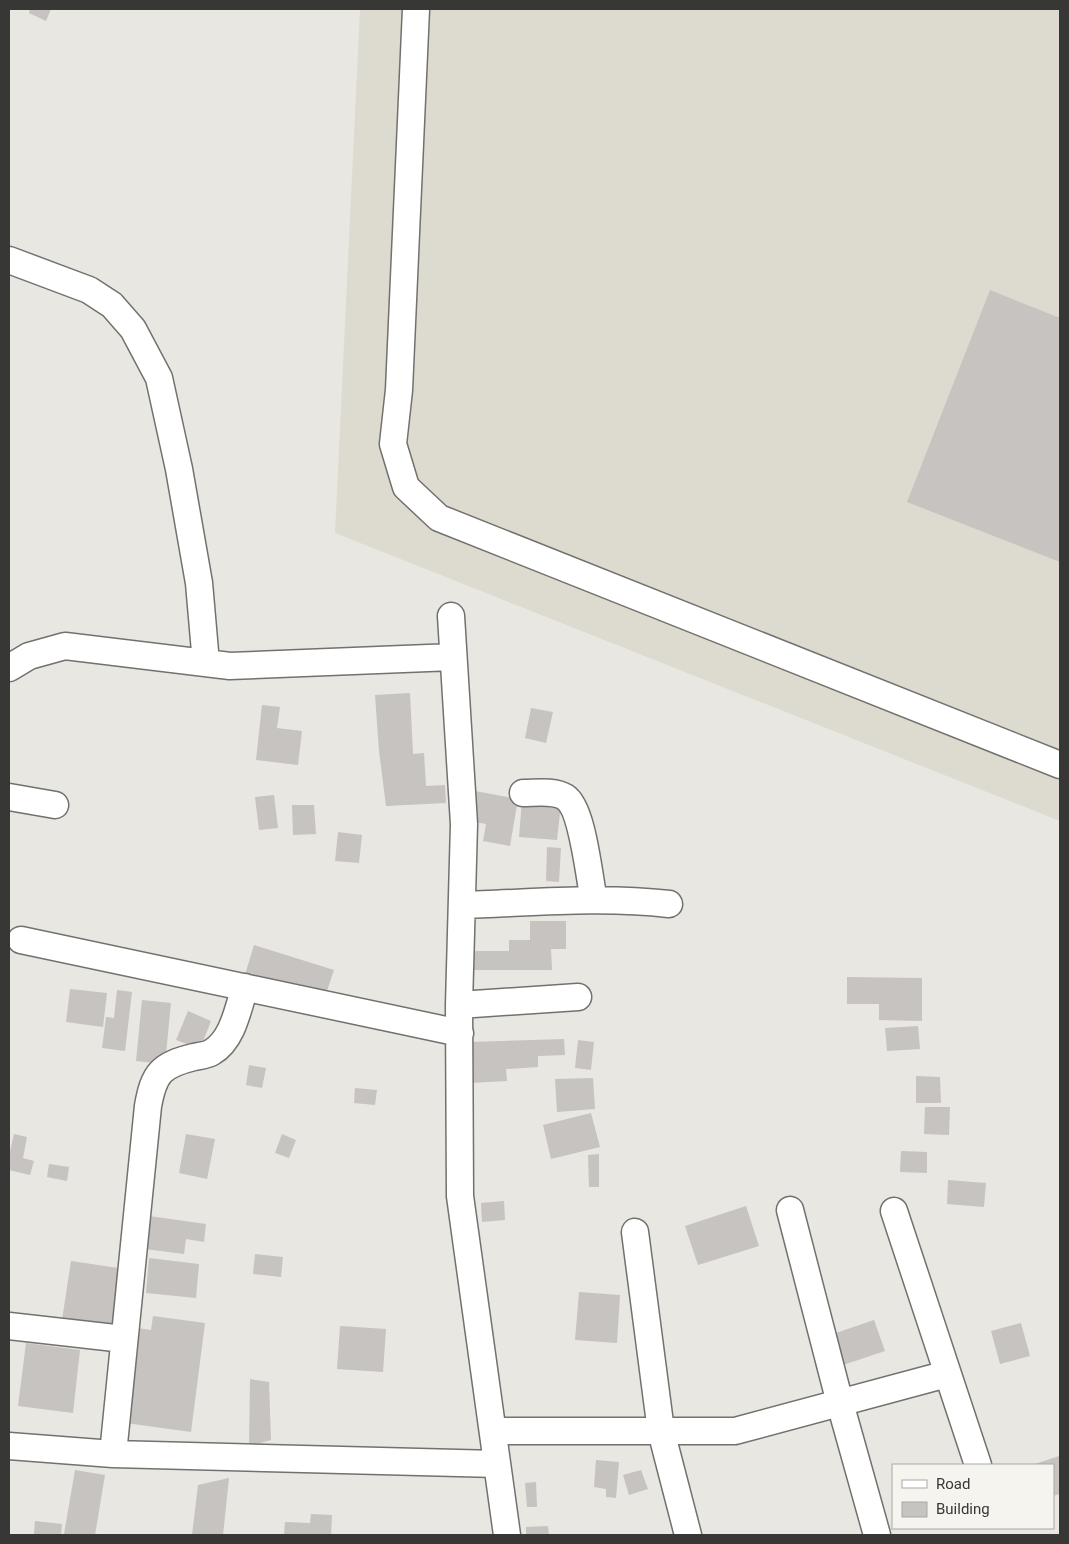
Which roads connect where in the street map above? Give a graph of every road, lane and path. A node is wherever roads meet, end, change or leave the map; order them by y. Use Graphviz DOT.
graph roads {
  1 [pos="416,9"];
  2 [pos="9,260"];
  3 [pos="451,616"];
  4 [pos="453,657"];
  5 [pos="206,663"];
  6 [pos="9,668"];
  7 [pos="1060,765"];
  8 [pos="523,793"];
  9 [pos="9,797"];
  10 [pos="55,805"];
  11 [pos="594,900"];
  12 [pos="669,904"];
  13 [pos="462,905"];
  14 [pos="21,940"];
  15 [pos="245,987"];
  16 [pos="578,997"];
  17 [pos="459,1005"];
  18 [pos="460,1033"];
  19 [pos="790,1210"];
  20 [pos="894,1211"];
  21 [pos="635,1232"];
  22 [pos="9,1326"];
  23 [pos="124,1339"];
  24 [pos="947,1374"];
  25 [pos="840,1403"];
  26 [pos="493,1431"];
  27 [pos="661,1431"];
  28 [pos="9,1446"];
  29 [pos="114,1454"];
  30 [pos="497,1464"];
  31 [pos="978,1464"];
  32 [pos="507,1535"];
  33 [pos="688,1535"];
  34 [pos="877,1535"];
  1 -- 7 [label="street"];
  2 -- 5 [label="street"];
  3 -- 4 [label="street"];
  4 -- 5 [label="street"];
  4 -- 13 [label="street"];
  5 -- 6 [label="street"];
  8 -- 11 [label="street"];
  9 -- 10 [label="street"];
  11 -- 12 [label="street"];
  11 -- 13 [label="street"];
  13 -- 17 [label="street"];
  14 -- 15 [label="street"];
  15 -- 18 [label="street"];
  15 -- 23 [label="street"];
  16 -- 17 [label="street"];
  17 -- 18 [label="street"];
  18 -- 26 [label="street"];
  19 -- 25 [label="street"];
  20 -- 24 [label="street"];
  21 -- 27 [label="street"];
  22 -- 23 [label="street"];
  23 -- 29 [label="street"];
  24 -- 25 [label="street"];
  24 -- 31 [label="street"];
  25 -- 27 [label="street"];
  25 -- 34 [label="street"];
  26 -- 27 [label="street"];
  26 -- 30 [label="street"];
  27 -- 33 [label="street"];
  28 -- 29 [label="street"];
  29 -- 30 [label="street"];
  30 -- 32 [label="street"];
}
